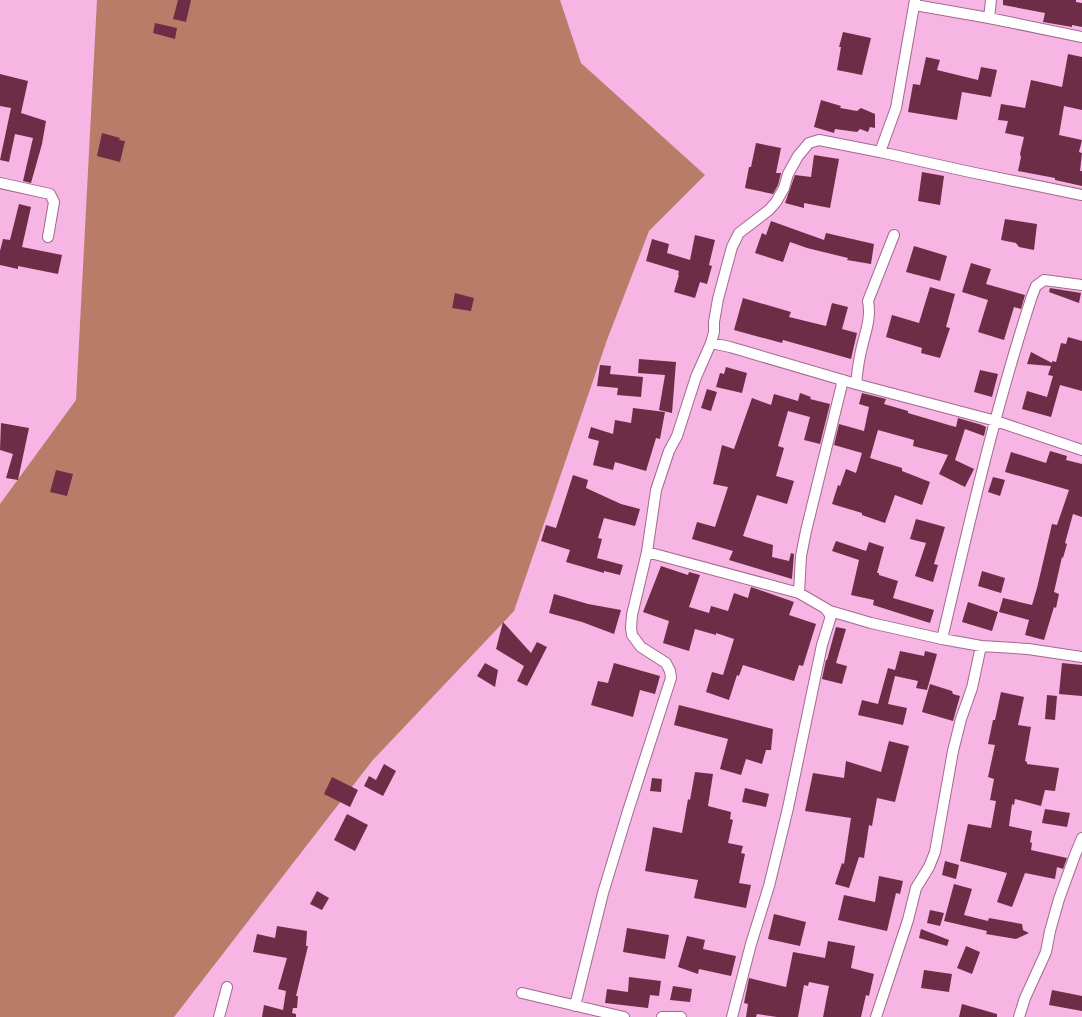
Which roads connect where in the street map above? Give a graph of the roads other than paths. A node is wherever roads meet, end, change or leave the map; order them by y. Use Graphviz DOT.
graph roads {
  1 [pos="991,0"];
  2 [pos="915,2"];
  3 [pos="989,18"];
  4 [pos="1082,37"];
  5 [pos="880,152"];
  6 [pos="0,184"];
  7 [pos="1082,195"];
  8 [pos="894,235"];
  9 [pos="48,237"];
  10 [pos="1082,285"];
  11 [pos="711,343"];
  12 [pos="843,380"];
  13 [pos="856,384"];
  14 [pos="996,421"];
  15 [pos="1082,450"];
  16 [pos="647,552"];
  17 [pos="799,593"];
  18 [pos="825,609"];
  19 [pos="942,639"];
  20 [pos="982,646"];
  21 [pos="1082,657"];
  22 [pos="1082,838"];
  23 [pos="227,987"];
  24 [pos="522,993"];
  25 [pos="575,1006"];
  26 [pos="219,1017"];
  27 [pos="624,1017"];
  28 [pos="662,1017"];
  29 [pos="681,1017"];
  30 [pos="732,1017"];
  31 [pos="876,1017"];
  32 [pos="1019,1017"];
  1 -- 3 [label="street"];
  2 -- 3 [label="street"];
  2 -- 5 [label="street"];
  3 -- 4 [label="street"];
  5 -- 7 [label="street"];
  5 -- 11 [label="street"];
  6 -- 9 [label="street"];
  8 -- 13 [label="street"];
  10 -- 14 [label="street"];
  11 -- 12 [label="street"];
  11 -- 16 [label="street"];
  12 -- 13 [label="street"];
  12 -- 17 [label="street"];
  13 -- 14 [label="street"];
  14 -- 15 [label="street"];
  14 -- 19 [label="street"];
  16 -- 17 [label="street"];
  16 -- 25 [label="street"];
  17 -- 18 [label="street"];
  18 -- 19 [label="street"];
  18 -- 30 [label="street"];
  19 -- 20 [label="street"];
  20 -- 21 [label="street"];
  20 -- 31 [label="street"];
  22 -- 32 [label="street"];
  23 -- 26 [label="street"];
  24 -- 25 [label="street"];
  25 -- 27 [label="street"];
  28 -- 29 [label="street"];
}
